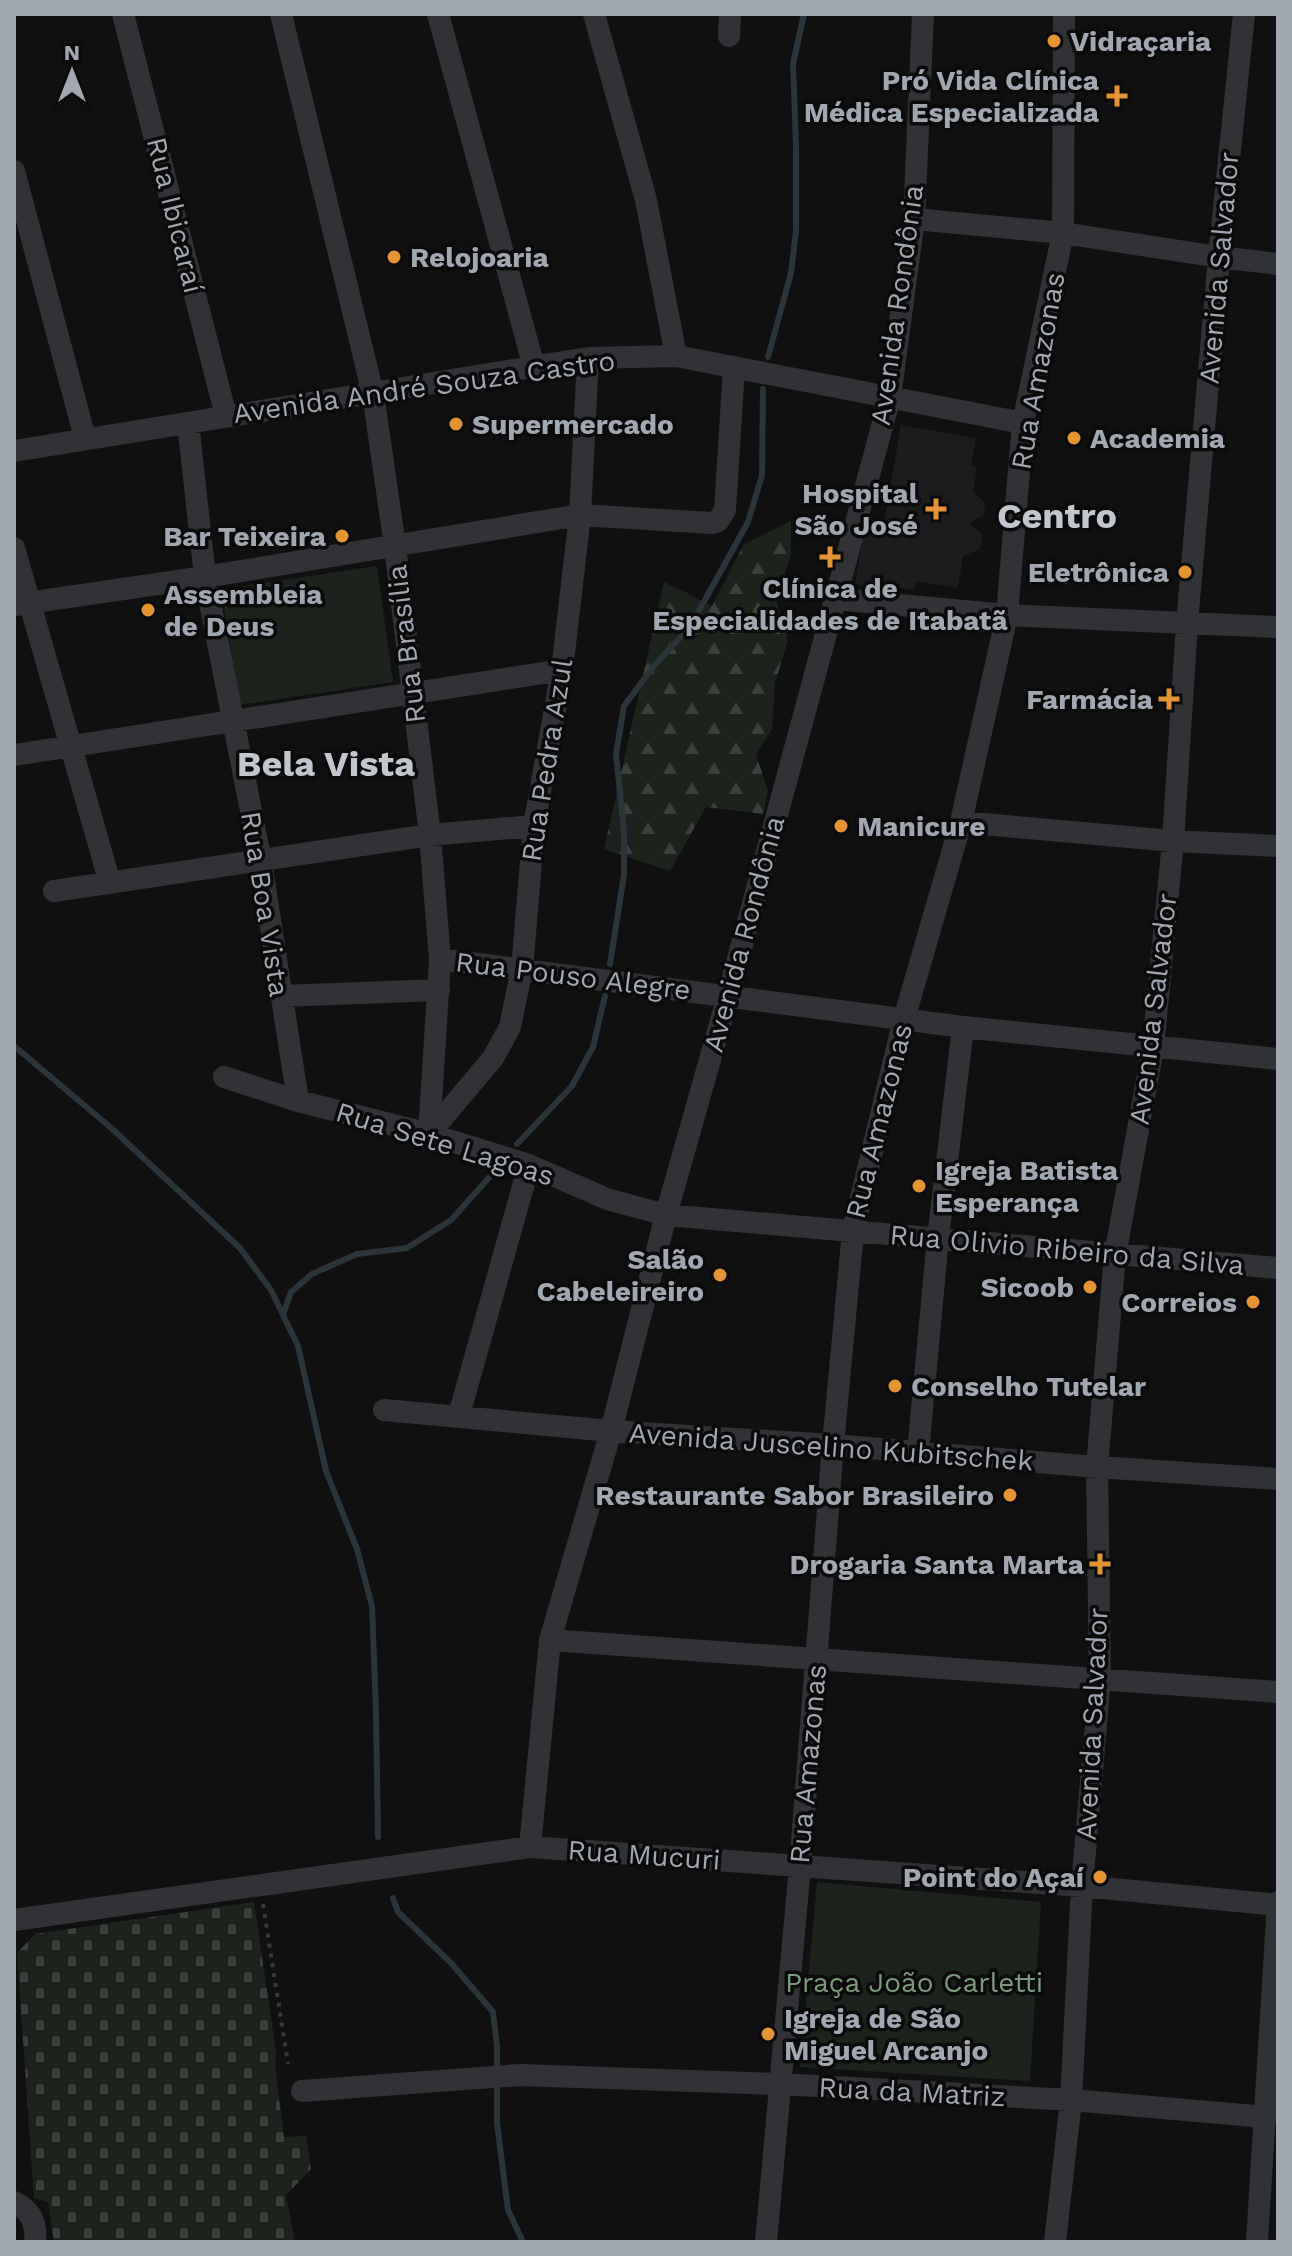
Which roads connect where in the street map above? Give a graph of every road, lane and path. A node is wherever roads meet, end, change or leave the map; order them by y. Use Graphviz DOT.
graph roads {
  1 [pos="123,14"];
  2 [pos="281,14"];
  3 [pos="438,14"];
  4 [pos="594,14"];
  5 [pos="923,14"];
  6 [pos="1064,14"];
  7 [pos="1244,14"];
  8 [pos="14,171"];
  9 [pos="914,219"];
  10 [pos="1063,233"];
  11 [pos="1219,257"];
  12 [pos="1278,264"];
  13 [pos="676,356"];
  14 [pos="588,358"];
  15 [pos="534,367"];
  16 [pos="734,367"];
  17 [pos="373,394"];
  18 [pos="890,397"];
  19 [pos="226,416"];
  20 [pos="188,423"];
  21 [pos="1023,423"];
  22 [pos="85,438"];
  23 [pos="14,451"];
  24 [pos="580,515"];
  25 [pos="395,546"];
  26 [pos="14,548"];
  27 [pos="205,577"];
  28 [pos="835,599"];
  29 [pos="21,604"];
  30 [pos="1007,615"];
  31 [pos="1187,623"];
  32 [pos="1278,627"];
  33 [pos="562,670"];
  34 [pos="412,693"];
  35 [pos="231,720"];
  36 [pos="69,745"];
  37 [pos="14,755"];
  38 [pos="961,822"];
  39 [pos="534,826"];
  40 [pos="430,835"];
  41 [pos="1173,841"];
  42 [pos="1278,846"];
  43 [pos="261,862"];
  44 [pos="110,883"];
  45 [pos="54,891"];
  46 [pos="440,959"];
  47 [pos="522,969"];
  48 [pos="439,990"];
  49 [pos="281,996"];
  50 [pos="728,996"];
  51 [pos="904,1019"];
  52 [pos="963,1027"];
  53 [pos="1153,1048"];
  54 [pos="1278,1059"];
  55 [pos="224,1077"];
  56 [pos="298,1101"];
  57 [pos="429,1134"];
  58 [pos="529,1165"];
  59 [pos="666,1215"];
  60 [pos="853,1231"];
  61 [pos="938,1238"];
  62 [pos="1115,1255"];
  63 [pos="1278,1268"];
  64 [pos="384,1410"];
  65 [pos="459,1415"];
  66 [pos="611,1431"];
  67 [pos="833,1445"];
  68 [pos="918,1452"];
  69 [pos="1097,1467"];
  70 [pos="1278,1479"];
  71 [pos="550,1640"];
  72 [pos="817,1657"];
  73 [pos="1100,1678"];
  74 [pos="1278,1692"];
  75 [pos="530,1847"];
  76 [pos="800,1866"];
  77 [pos="260,1885"];
  78 [pos="1082,1886"];
  79 [pos="1278,1904"];
  80 [pos="14,1920"];
  81 [pos="288,2064"];
  82 [pos="779,2084"];
  83 [pos="302,2091"];
  84 [pos="1071,2100"];
  85 [pos="1266,2117"];
  86 [pos="14,2202"];
  87 [pos="35,2242"];
  88 [pos="766,2242"];
  89 [pos="1055,2242"];
  90 [pos="1257,2242"];
  1 -- 19 [label="street, Rua Ibicaraí"];
  2 -- 17 [label="street, Rua Brasília"];
  3 -- 15 [label="street"];
  4 -- 13 [label="street"];
  5 -- 9 [label="street, Avenida Rondônia"];
  6 -- 10 [label="street, Rua Amazonas"];
  7 -- 11 [label="street, Avenida Salvador"];
  8 -- 22 [label="street"];
  9 -- 10 [label="street"];
  9 -- 18 [label="street, Avenida Rondônia"];
  10 -- 11 [label="street"];
  10 -- 21 [label="street, Rua Amazonas"];
  11 -- 12 [label="street"];
  11 -- 31 [label="street, Avenida Salvador"];
  13 -- 14 [label="street, Avenida André Souza Castro"];
  13 -- 16 [label="street, Avenida André Souza Castro"];
  14 -- 15 [label="street, Avenida André Souza Castro"];
  14 -- 24 [label="street, Rua Pedra Azul"];
  15 -- 17 [label="street, Avenida André Souza Castro"];
  16 -- 18 [label="street, Avenida André Souza Castro"];
  16 -- 24 [label="street"];
  17 -- 19 [label="street, Avenida André Souza Castro"];
  17 -- 25 [label="street, Rua Brasília"];
  18 -- 21 [label="street, Avenida André Souza Castro"];
  18 -- 28 [label="street, Avenida Rondônia"];
  19 -- 20 [label="street, Avenida André Souza Castro"];
  20 -- 22 [label="street, Avenida André Souza Castro"];
  20 -- 27 [label="street, Rua Boa Vista"];
  21 -- 30 [label="street, Rua Amazonas"];
  22 -- 23 [label="street, Avenida André Souza Castro"];
  24 -- 25 [label="street"];
  24 -- 33 [label="street, Rua Pedra Azul"];
  25 -- 27 [label="street"];
  25 -- 34 [label="street, Rua Brasília"];
  26 -- 29 [label="street"];
  27 -- 29 [label="street"];
  27 -- 35 [label="street, Rua Boa Vista"];
  28 -- 30 [label="street"];
  28 -- 50 [label="street, Avenida Rondônia"];
  29 -- 36 [label="street"];
  30 -- 31 [label="street"];
  30 -- 38 [label="street, Rua Amazonas"];
  31 -- 32 [label="street"];
  31 -- 41 [label="street, Avenida Salvador"];
  33 -- 34 [label="street"];
  33 -- 39 [label="street, Rua Pedra Azul"];
  34 -- 35 [label="street"];
  34 -- 40 [label="street, Rua Brasília"];
  35 -- 36 [label="street"];
  35 -- 43 [label="street, Rua Boa Vista"];
  36 -- 37 [label="street"];
  36 -- 44 [label="street"];
  38 -- 41 [label="street"];
  38 -- 51 [label="street, Rua Amazonas"];
  39 -- 40 [label="street"];
  39 -- 47 [label="street, Rua Pedra Azul"];
  40 -- 43 [label="street"];
  40 -- 46 [label="street, Rua Brasília"];
  41 -- 42 [label="street"];
  41 -- 53 [label="street, Avenida Salvador"];
  43 -- 44 [label="street"];
  43 -- 49 [label="street, Rua Boa Vista"];
  44 -- 45 [label="street"];
  46 -- 47 [label="street, Rua Pouso Alegre"];
  46 -- 48 [label="street, Rua Brasília"];
  47 -- 50 [label="street, Rua Pouso Alegre"];
  47 -- 57 [label="street, Rua Pedra Azul"];
  48 -- 49 [label="street"];
  48 -- 57 [label="street, Rua Brasília"];
  49 -- 56 [label="street, Rua Boa Vista"];
  50 -- 51 [label="street, Rua Pouso Alegre"];
  50 -- 59 [label="street, Avenida Rondônia"];
  51 -- 52 [label="street, Rua Pouso Alegre"];
  51 -- 60 [label="street, Rua Amazonas"];
  52 -- 53 [label="street, Rua Pouso Alegre"];
  52 -- 61 [label="street"];
  53 -- 54 [label="street, Rua Pouso Alegre"];
  53 -- 62 [label="street, Avenida Salvador"];
  55 -- 56 [label="street, Rua Sete Lagoas"];
  56 -- 57 [label="street, Rua Sete Lagoas"];
  57 -- 58 [label="street, Rua Sete Lagoas"];
  58 -- 59 [label="street, Rua Sete Lagoas"];
  58 -- 65 [label="street"];
  59 -- 60 [label="street, Rua Olivio Ribeiro da Silva"];
  59 -- 66 [label="street, Avenida Rondônia"];
  60 -- 61 [label="street, Rua Olivio Ribeiro da Silva"];
  60 -- 67 [label="street, Rua Amazonas"];
  61 -- 62 [label="street, Rua Olivio Ribeiro da Silva"];
  61 -- 68 [label="street"];
  62 -- 63 [label="street, Rua Olivio Ribeiro da Silva"];
  62 -- 69 [label="street, Avenida Salvador"];
  64 -- 65 [label="street, Avenida Juscelino Kubitschek"];
  65 -- 66 [label="street, Avenida Juscelino Kubitschek"];
  66 -- 67 [label="street, Avenida Juscelino Kubitschek"];
  66 -- 71 [label="street, Avenida Rondônia"];
  67 -- 68 [label="street, Avenida Juscelino Kubitschek"];
  67 -- 72 [label="street, Rua Amazonas"];
  68 -- 69 [label="street, Avenida Juscelino Kubitschek"];
  69 -- 70 [label="street, Avenida Juscelino Kubitschek"];
  69 -- 73 [label="street, Avenida Salvador"];
  71 -- 72 [label="street"];
  71 -- 75 [label="street, Avenida Rondônia"];
  72 -- 73 [label="street"];
  72 -- 76 [label="street, Rua Amazonas"];
  73 -- 74 [label="street"];
  73 -- 78 [label="street, Avenida Salvador"];
  75 -- 76 [label="street, Rua Mucuri"];
  75 -- 77 [label="street, Rua Mucuri"];
  76 -- 78 [label="street, Rua Mucuri"];
  76 -- 82 [label="street, Rua Amazonas"];
  77 -- 80 [label="street, Rua Mucuri"];
  77 -- 81 [label="path"];
  78 -- 79 [label="street, Rua Mucuri"];
  78 -- 84 [label="street, Avenida Salvador"];
  79 -- 85 [label="street"];
  82 -- 83 [label="street, Rua da Matriz"];
  82 -- 84 [label="street, Rua da Matriz"];
  82 -- 88 [label="street, Rua Amazonas"];
  84 -- 85 [label="street, Rua da Matriz"];
  84 -- 89 [label="street, Avenida Salvador"];
  85 -- 90 [label="street"];
  86 -- 87 [label="street"];
}
